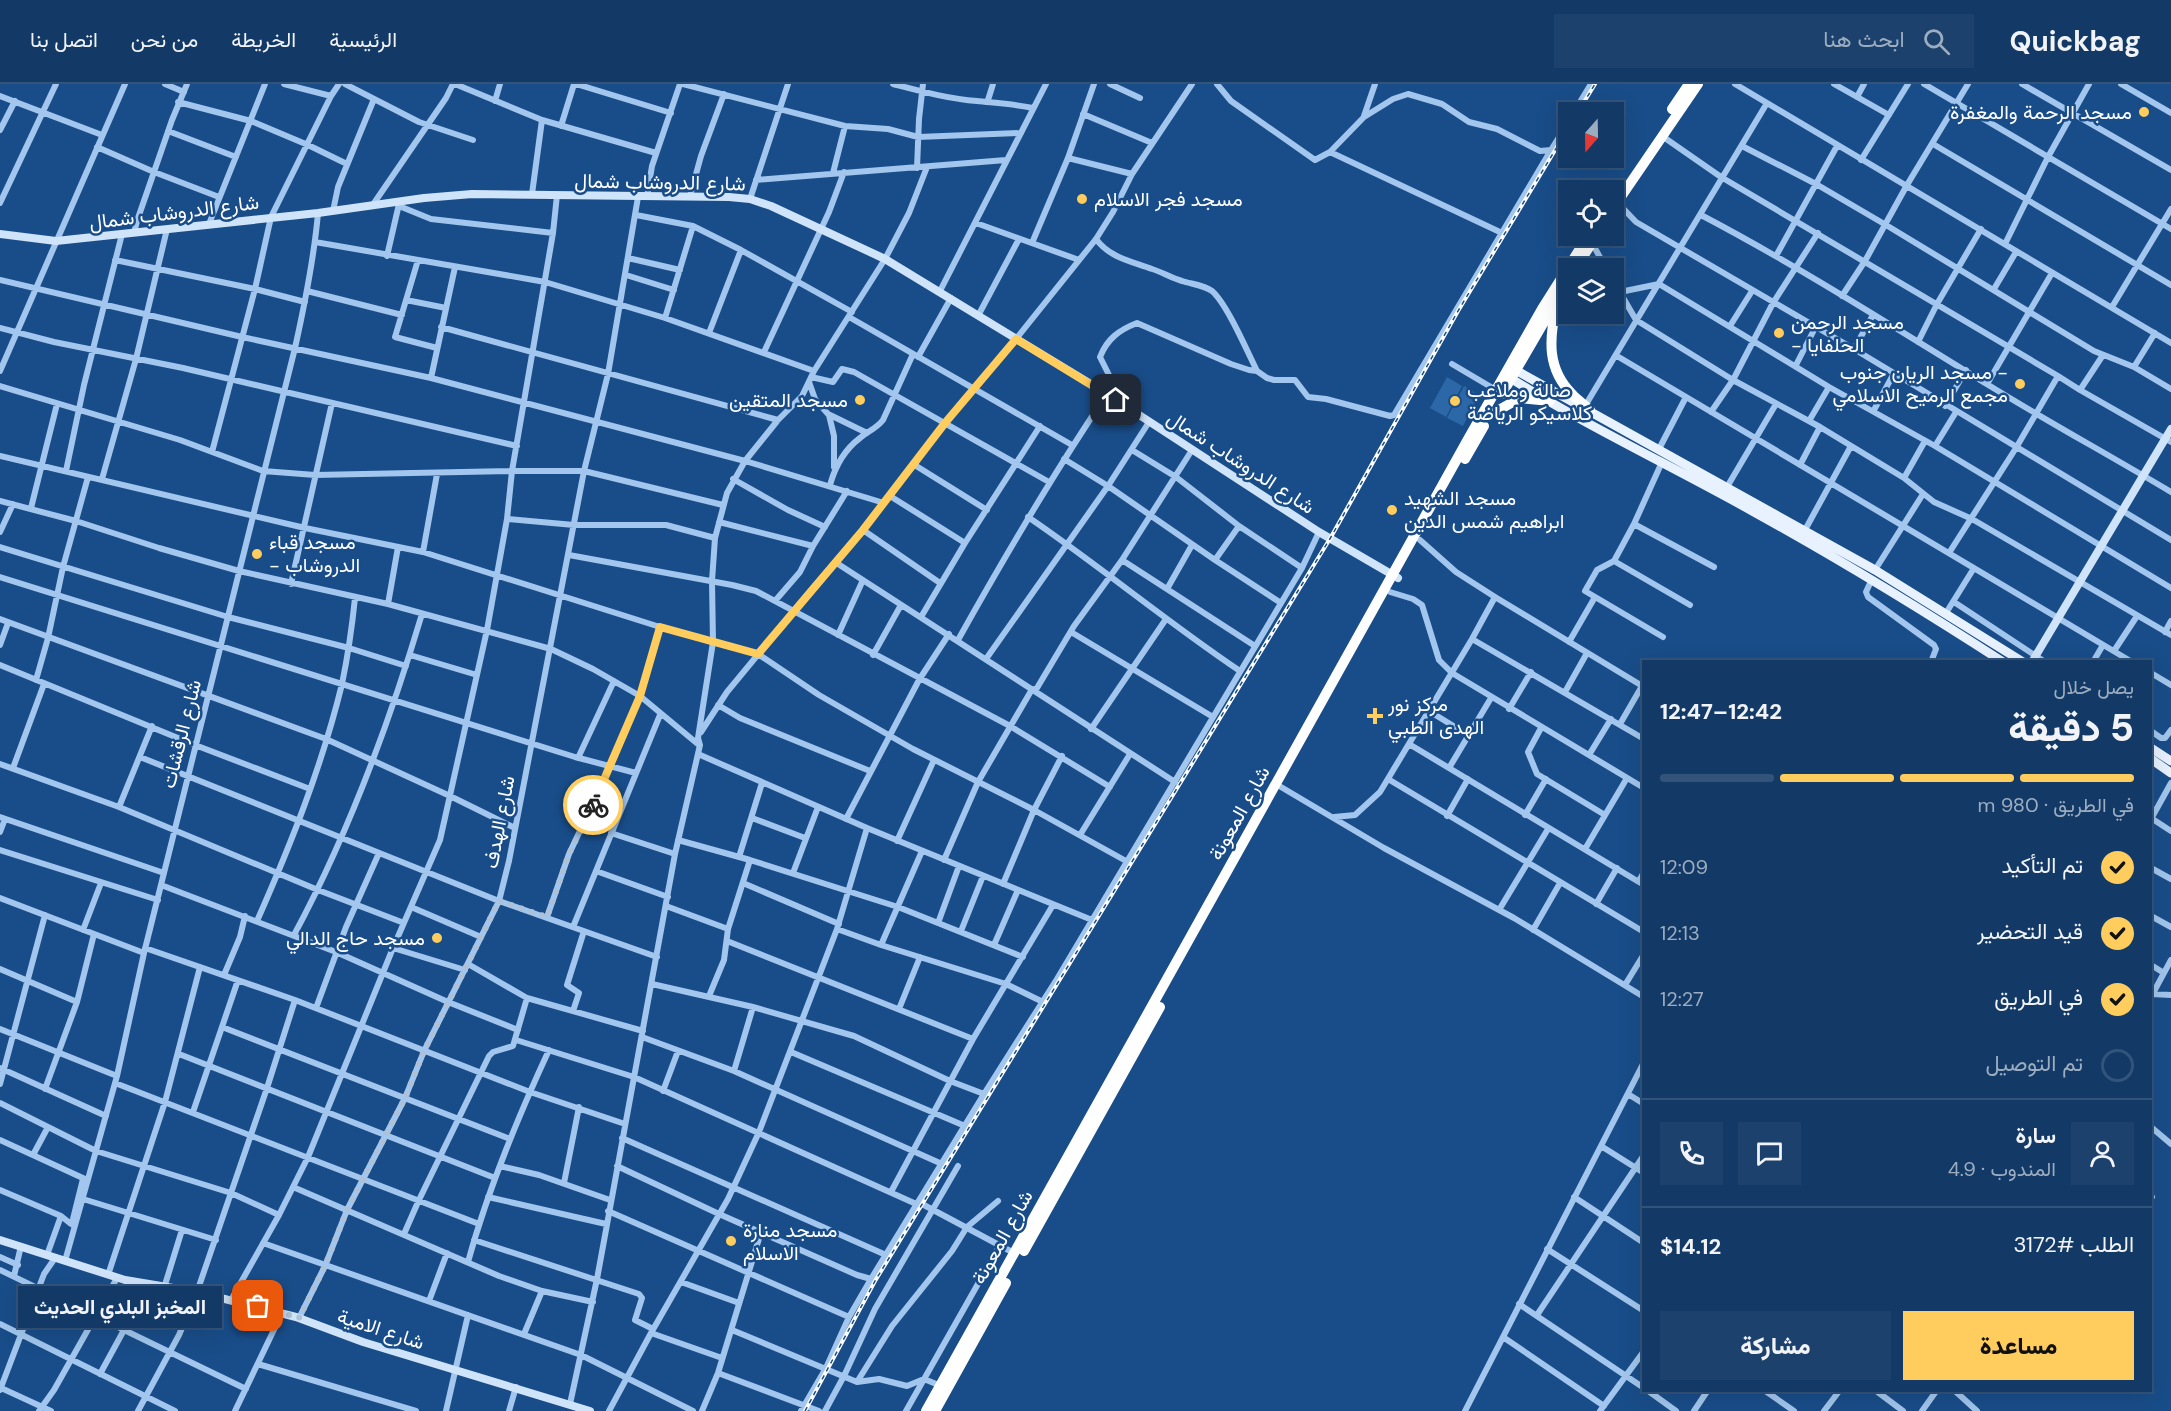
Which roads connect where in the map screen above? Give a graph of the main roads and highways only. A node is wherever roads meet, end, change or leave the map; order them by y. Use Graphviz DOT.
graph roads {
  1 [pos="1689,84"];
  2 [pos="1698,84"];
  3 [pos="1624,187"];
  4 [pos="1624,189"];
  5 [pos="1586,246"];
  6 [pos="1558,298"];
  7 [pos="1511,373"];
  8 [pos="1550,401"];
  9 [pos="1589,409"];
  10 [pos="1490,415"];
  11 [pos="1588,423"];
  12 [pos="1873,574"];
  13 [pos="1395,577"];
  14 [pos="2000,660"];
  15 [pos="2020,660"];
  16 [pos="2152,749"];
  17 [pos="2152,760"];
  18 [pos="2171,761"];
  19 [pos="2171,773"];
  20 [pos="927,1411"];
  21 [pos="935,1411"];
  1 -- 3 [label="highway"];
  2 -- 4 [label="highway"];
  5 -- 7 [label="highway, شارع المعونة"];
  6 -- 7 [label="highway, شارع المعونة"];
  6 -- 9 [label="highway"];
  7 -- 8 [label="main road"];
  7 -- 9 [label="main road"];
  7 -- 10 [label="highway, شارع المعونة"];
  7 -- 13 [label="highway, شارع المعونة"];
  8 -- 10 [label="highway"];
  8 -- 11 [label="main road"];
  9 -- 11 [label="main road"];
  9 -- 12 [label="main road"];
  10 -- 13 [label="highway, شارع المعونة"];
  11 -- 12 [label="main road"];
  12 -- 14 [label="main road"];
  12 -- 15 [label="main road"];
  13 -- 20 [label="highway, شارع المعونة"];
  13 -- 21 [label="highway, شارع المعونة"];
  16 -- 18 [label="main road"];
  17 -- 19 [label="main road"];
}
